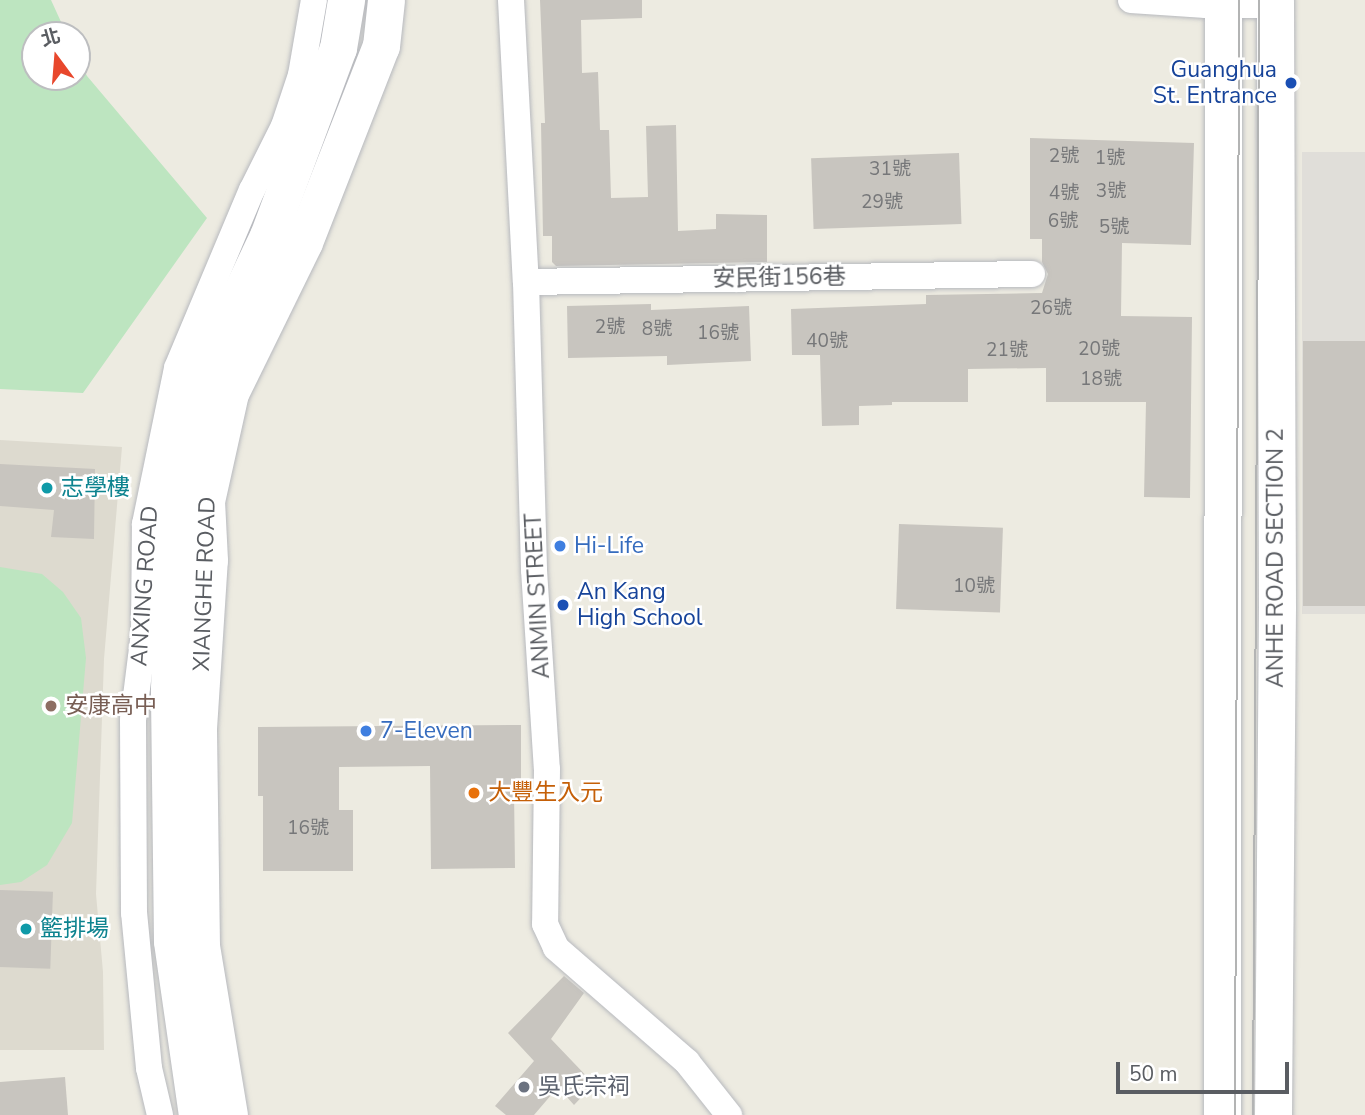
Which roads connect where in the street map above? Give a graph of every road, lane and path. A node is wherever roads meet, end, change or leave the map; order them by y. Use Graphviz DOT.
graph roads {
  1 [pos="314,0"];
  2 [pos="346,0"];
  3 [pos="386,0"];
  4 [pos="511,0"];
  5 [pos="1131,0"];
  6 [pos="1223,3"];
  7 [pos="1275,3"];
  8 [pos="1032,274"];
  9 [pos="526,282"];
  10 [pos="1221,623"];
  11 [pos="1276,624"];
  12 [pos="160,1115"];
  13 [pos="197,1115"];
  14 [pos="229,1115"];
  15 [pos="729,1115"];
  16 [pos="1222,1115"];
  17 [pos="1273,1115"];
  1 -- 12 [label="street, ANXING ROAD"];
  2 -- 13 [label="main road, XIANGHE ROAD"];
  3 -- 14 [label="main road, XIANGHE ROAD"];
  4 -- 9 [label="street, ANMIN STREET"];
  5 -- 6 [label="street"];
  6 -- 7 [label="street"];
  6 -- 10 [label="main road"];
  7 -- 11 [label="main road, ANHE ROAD SECTION 2"];
  8 -- 9 [label="street, 安民街156巷"];
  9 -- 15 [label="street, ANMIN STREET"];
  10 -- 11 [label="main road"];
  10 -- 16 [label="main road"];
  11 -- 17 [label="main road, ANHE ROAD SECTION 2"];
}
